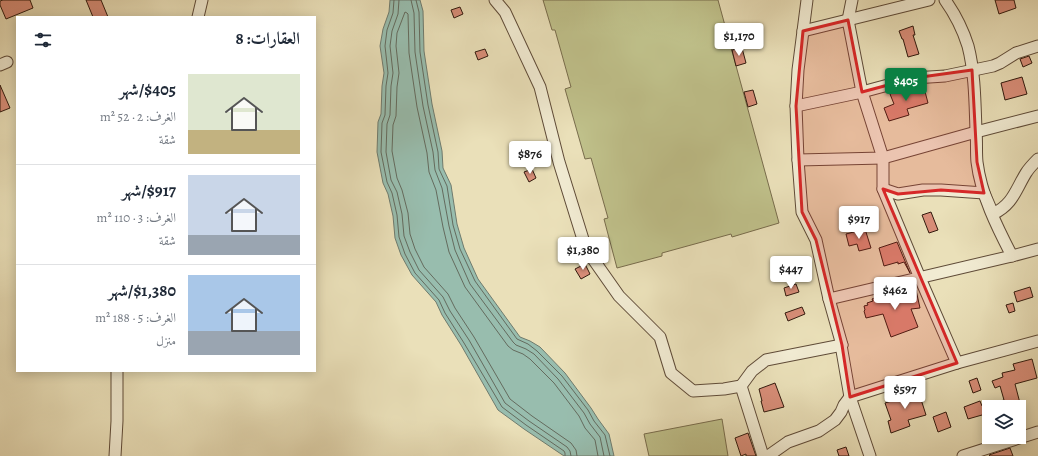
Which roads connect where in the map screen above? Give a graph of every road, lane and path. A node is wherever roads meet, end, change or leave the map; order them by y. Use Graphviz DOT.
graph roads {
  1 [pos="202,0"];
  2 [pos="495,0"];
  3 [pos="807,0"];
  4 [pos="852,0"];
  5 [pos="929,0"];
  6 [pos="945,0"];
  7 [pos="198,16"];
  8 [pos="848,20"];
  9 [pos="803,31"];
  10 [pos="1038,46"];
  11 [pos="0,62"];
  12 [pos="0,65"];
  13 [pos="972,70"];
  14 [pos="862,92"];
  15 [pos="796,106"];
  16 [pos="1038,116"];
  17 [pos="976,132"];
  18 [pos="883,158"];
  19 [pos="1038,159"];
  20 [pos="798,160"];
  21 [pos="883,188"];
  22 [pos="984,193"];
  23 [pos="1038,249"];
  24 [pos="1012,256"];
  25 [pos="920,278"];
  26 [pos="829,300"];
  27 [pos="1038,341"];
  28 [pos="842,345"];
  29 [pos="957,363"];
  30 [pos="117,372"];
  31 [pos="741,386"];
  32 [pos="850,397"];
  33 [pos="1038,432"];
  34 [pos="116,456"];
  35 [pos="763,456"];
  36 [pos="768,456"];
  37 [pos="870,456"];
  38 [pos="963,456"];
  1 -- 7 [label="street"];
  2 -- 31 [label="street"];
  3 -- 9 [label="street"];
  4 -- 8 [label="street"];
  5 -- 8 [label="street"];
  6 -- 13 [label="street"];
  8 -- 9 [label="street"];
  8 -- 14 [label="street"];
  9 -- 15 [label="street"];
  10 -- 13 [label="street"];
  11 -- 12 [label="street"];
  13 -- 14 [label="street"];
  13 -- 17 [label="street"];
  14 -- 15 [label="street"];
  14 -- 18 [label="street"];
  15 -- 20 [label="street"];
  16 -- 17 [label="street"];
  17 -- 18 [label="street"];
  17 -- 22 [label="street"];
  18 -- 20 [label="street"];
  18 -- 21 [label="street"];
  19 -- 22 [label="street"];
  20 -- 26 [label="street"];
  21 -- 22 [label="street"];
  21 -- 25 [label="street"];
  22 -- 24 [label="street"];
  23 -- 24 [label="street"];
  24 -- 25 [label="street"];
  25 -- 26 [label="street"];
  25 -- 29 [label="street"];
  26 -- 28 [label="street"];
  27 -- 29 [label="street"];
  28 -- 31 [label="street"];
  28 -- 32 [label="street"];
  29 -- 32 [label="street"];
  30 -- 34 [label="street"];
  31 -- 35 [label="street"];
  32 -- 36 [label="street"];
  32 -- 37 [label="street"];
  33 -- 38 [label="street"];
}
